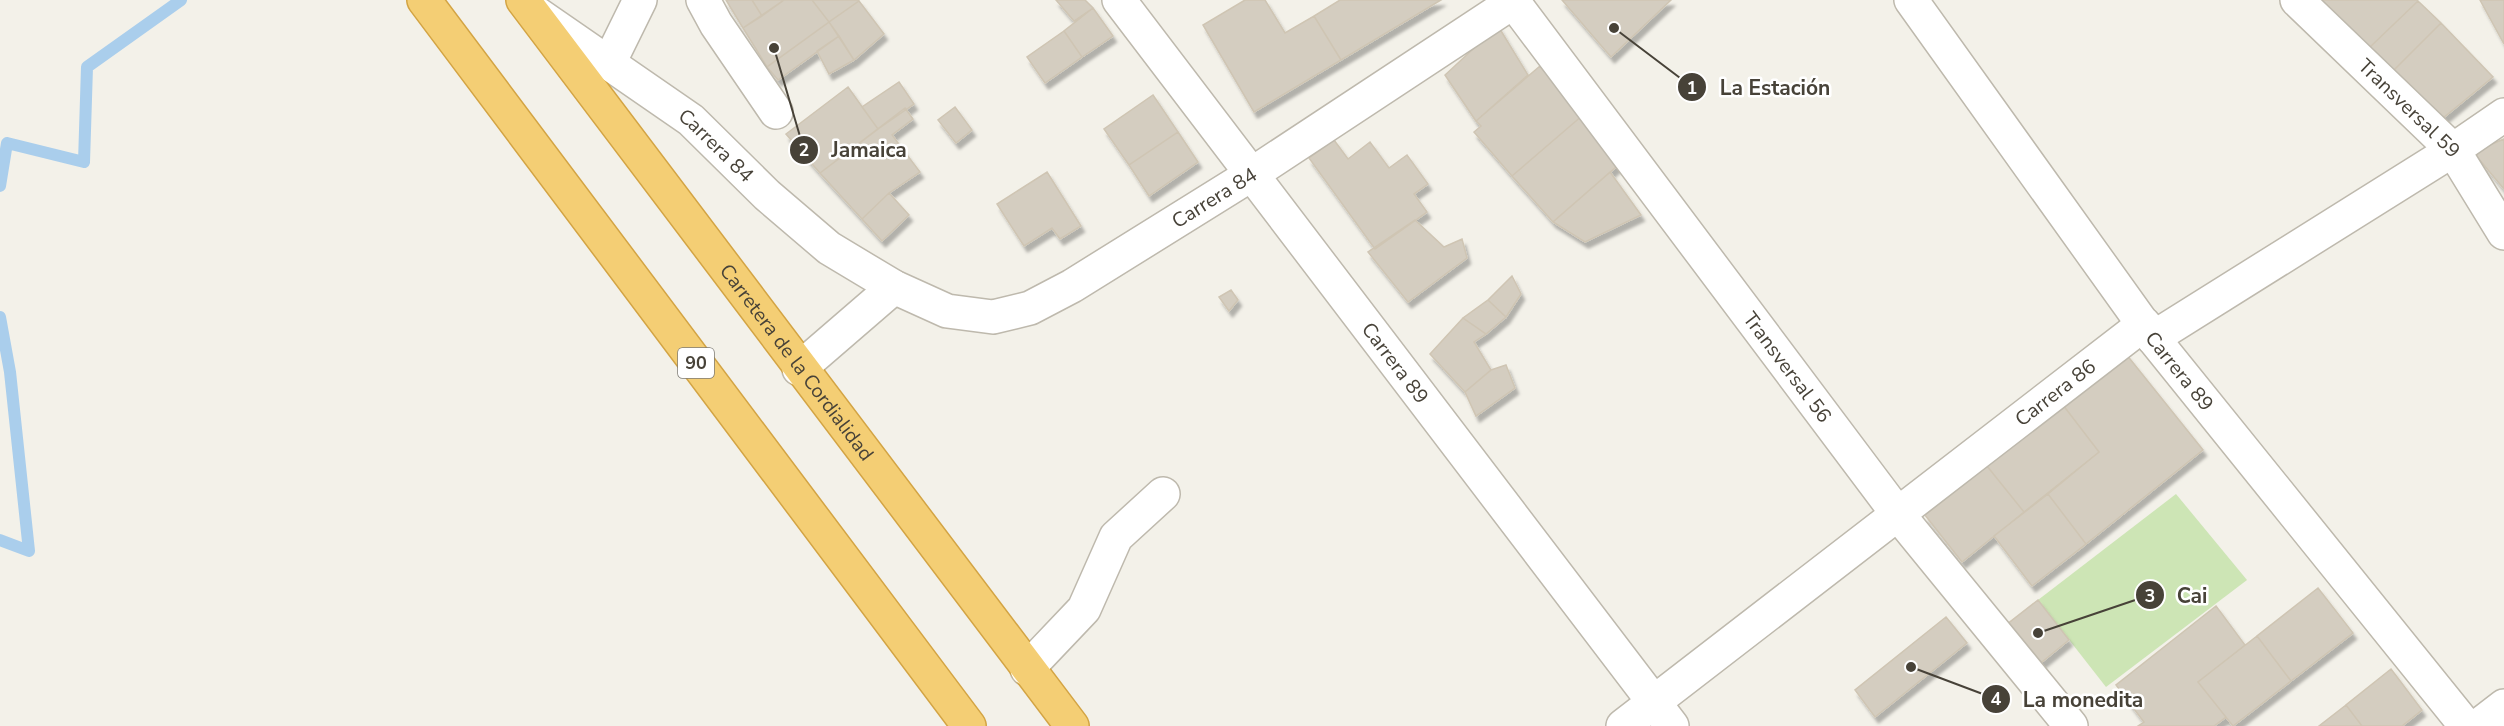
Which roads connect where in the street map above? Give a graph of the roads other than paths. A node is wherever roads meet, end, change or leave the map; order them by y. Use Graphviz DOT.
graph roads {
  1 [pos="424,0"];
  2 [pos="640,0"];
  3 [pos="703,0"];
  4 [pos="1119,0"];
  5 [pos="1911,0"];
  6 [pos="2297,0"];
  7 [pos="1513,1"];
  8 [pos="527,4"];
  9 [pos="609,63"];
  10 [pos="776,112"];
  11 [pos="2504,114"];
  12 [pos="2453,150"];
  13 [pos="1252,174"];
  14 [pos="2504,233"];
  15 [pos="894,288"];
  16 [pos="2149,331"];
  17 [pos="800,369"];
  18 [pos="1163,494"];
  19 [pos="1897,513"];
  20 [pos="1027,669"];
  21 [pos="2504,706"];
  22 [pos="1663,714"];
  23 [pos="969,726"];
  24 [pos="1072,726"];
  25 [pos="1623,726"];
  26 [pos="2071,726"];
  27 [pos="2466,726"];
  28 [pos="2478,726"];
  1 -- 23 [label="highway, 90"];
  2 -- 9 [label="street"];
  3 -- 10 [label="street"];
  4 -- 13 [label="street, Carrera 89"];
  5 -- 16 [label="street, Carrera 89"];
  6 -- 12 [label="street, Transversal 59"];
  7 -- 13 [label="street, Carrera 84"];
  7 -- 19 [label="street, Transversal 56"];
  8 -- 9 [label="street, Carrera 84"];
  8 -- 17 [label="highway, Carretera de la Cordialidad"];
  9 -- 15 [label="street, Carrera 84"];
  11 -- 12 [label="street, Carrera 86"];
  12 -- 14 [label="street, Transversal 59"];
  12 -- 16 [label="street, Carrera 86"];
  13 -- 15 [label="street, Carrera 84"];
  13 -- 22 [label="street, Carrera 89"];
  15 -- 17 [label="street"];
  16 -- 19 [label="street, Carrera 86"];
  16 -- 27 [label="street, Carrera 89"];
  17 -- 20 [label="highway, Carretera de la Cordialidad"];
  18 -- 20 [label="street"];
  19 -- 22 [label="street, Carrera 86"];
  19 -- 26 [label="street, Transversal 56"];
  20 -- 24 [label="highway, Carretera de la Cordialidad"];
  21 -- 28 [label="street"];
  22 -- 25 [label="street, Carrera 86"];
}
